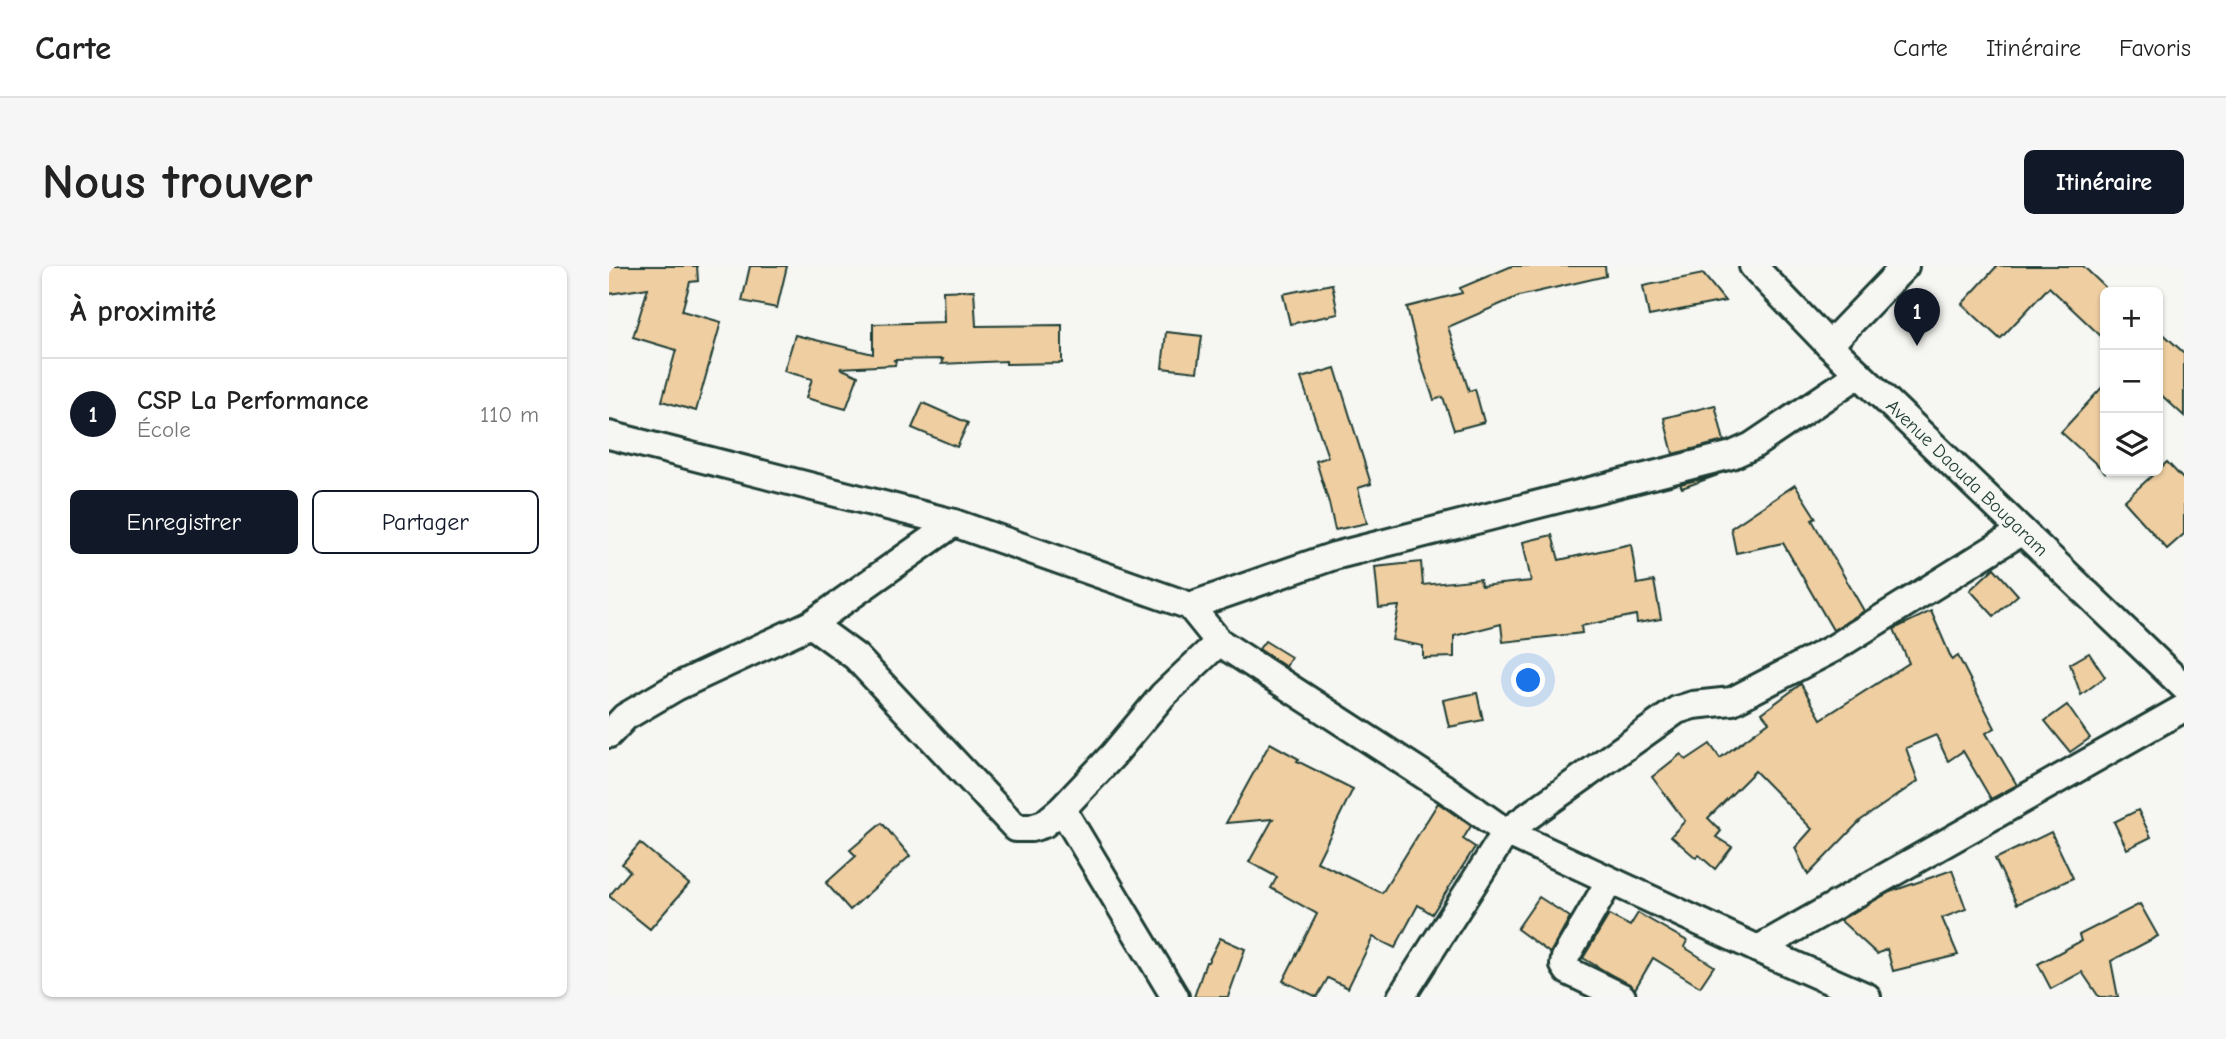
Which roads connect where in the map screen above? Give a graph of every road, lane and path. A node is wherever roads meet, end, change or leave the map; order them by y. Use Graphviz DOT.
graph roads {
  1 [pos="1753,266"];
  2 [pos="1905,266"];
  3 [pos="1829,345"];
  4 [pos="1859,374"];
  5 [pos="609,435"];
  6 [pos="954,523"];
  7 [pos="2022,531"];
  8 [pos="1190,606"];
  9 [pos="811,624"];
  10 [pos="1219,642"];
  11 [pos="2184,687"];
  12 [pos="2184,709"];
  13 [pos="609,734"];
  14 [pos="1062,809"];
  15 [pos="1506,832"];
  16 [pos="1609,881"];
  17 [pos="1758,949"];
  18 [pos="1175,997"];
  19 [pos="1401,997"];
  20 [pos="1622,997"];
  21 [pos="1867,997"];
  1 -- 3 [label="street, Avenue Daouda Bougaram"];
  2 -- 3 [label="street"];
  3 -- 4 [label="street, Avenue Daouda Bougaram"];
  4 -- 7 [label="street, Avenue Daouda Bougaram"];
  4 -- 8 [label="street"];
  5 -- 6 [label="street"];
  6 -- 8 [label="street"];
  6 -- 9 [label="street"];
  7 -- 11 [label="street, Avenue Daouda Bougaram"];
  7 -- 15 [label="street"];
  8 -- 10 [label="street"];
  9 -- 13 [label="street"];
  9 -- 14 [label="street"];
  10 -- 14 [label="street"];
  10 -- 15 [label="street"];
  12 -- 17 [label="street"];
  14 -- 18 [label="street"];
  15 -- 16 [label="street"];
  15 -- 19 [label="street"];
  16 -- 17 [label="street"];
  16 -- 20 [label="street"];
  17 -- 21 [label="street"];
}
